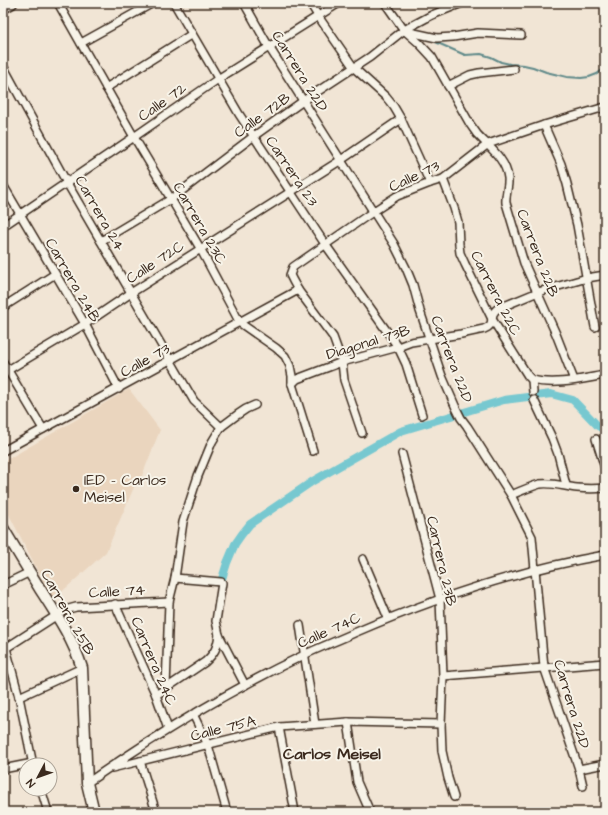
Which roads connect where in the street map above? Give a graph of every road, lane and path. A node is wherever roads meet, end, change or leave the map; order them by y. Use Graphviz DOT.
graph roads {
  1 [pos="12,3"];
  2 [pos="58,3"];
  3 [pos="153,3"];
  4 [pos="174,3"];
  5 [pos="244,3"];
  6 [pos="310,3"];
  7 [pos="339,3"];
  8 [pos="385,3"];
  9 [pos="462,3"];
  10 [pos="3,8"];
  11 [pos="318,16"];
  12 [pos="405,31"];
  13 [pos="192,34"];
  14 [pos="521,35"];
  15 [pos="81,43"];
  16 [pos="269,47"];
  17 [pos="3,66"];
  18 [pos="354,68"];
  19 [pos="514,69"];
  20 [pos="218,79"];
  21 [pos="448,86"];
  22 [pos="106,88"];
  23 [pos="303,101"];
  24 [pos="605,107"];
  25 [pos="401,119"];
  26 [pos="544,126"];
  27 [pos="254,136"];
  28 [pos="134,137"];
  29 [pos="488,144"];
  30 [pos="341,160"];
  31 [pos="443,179"];
  32 [pos="67,183"];
  33 [pos="430,183"];
  34 [pos="3,185"];
  35 [pos="290,192"];
  36 [pos="172,199"];
  37 [pos="374,211"];
  38 [pos="20,215"];
  39 [pos="3,226"];
  40 [pos="101,241"];
  41 [pos="325,244"];
  42 [pos="200,248"];
  43 [pos="55,274"];
  44 [pos="605,275"];
  45 [pos="587,278"];
  46 [pos="298,290"];
  47 [pos="538,292"];
  48 [pos="131,293"];
  49 [pos="3,307"];
  50 [pos="492,319"];
  51 [pos="240,323"];
  52 [pos="85,324"];
  53 [pos="595,327"];
  54 [pos="430,338"];
  55 [pos="398,347"];
  56 [pos="170,360"];
  57 [pos="3,362"];
  58 [pos="342,362"];
  59 [pos="5,372"];
  60 [pos="605,375"];
  61 [pos="532,380"];
  62 [pos="574,380"];
  63 [pos="292,384"];
  64 [pos="119,389"];
  65 [pos="533,392"];
  66 [pos="534,400"];
  67 [pos="255,406"];
  68 [pos="422,415"];
  69 [pos="221,428"];
  70 [pos="43,429"];
  71 [pos="362,434"];
  72 [pos="596,438"];
  73 [pos="3,451"];
  74 [pos="313,451"];
  75 [pos="402,454"];
  76 [pos="605,468"];
  77 [pos="566,486"];
  78 [pos="605,488"];
  79 [pos="511,495"];
  80 [pos="3,528"];
  81 [pos="605,555"];
  82 [pos="363,559"];
  83 [pos="535,569"];
  84 [pos="30,572"];
  85 [pos="174,578"];
  86 [pos="3,585"];
  87 [pos="440,599"];
  88 [pos="169,602"];
  89 [pos="116,604"];
  90 [pos="57,616"];
  91 [pos="388,618"];
  92 [pos="300,624"];
  93 [pos="219,635"];
  94 [pos="5,645"];
  95 [pos="304,655"];
  96 [pos="605,663"];
  97 [pos="82,668"];
  98 [pos="544,668"];
  99 [pos="443,676"];
  100 [pos="244,685"];
  101 [pos="166,688"];
  102 [pos="156,695"];
  103 [pos="19,697"];
  104 [pos="193,714"];
  105 [pos="348,722"];
  106 [pos="315,724"];
  107 [pos="441,724"];
  108 [pos="279,727"];
  109 [pos="168,729"];
  110 [pos="208,745"];
  111 [pos="32,757"];
  112 [pos="140,761"];
  113 [pos="605,764"];
  114 [pos="18,766"];
  115 [pos="3,769"];
  116 [pos="579,769"];
  117 [pos="106,770"];
  118 [pos="87,783"];
  119 [pos="583,786"];
  120 [pos="43,797"];
  121 [pos="454,797"];
  122 [pos="48,812"];
  123 [pos="94,812"];
  124 [pos="156,812"];
  125 [pos="227,812"];
  126 [pos="295,812"];
  127 [pos="370,812"];
  1 -- 10 [label="street"];
  2 -- 15 [label="street, Carrera 23C"];
  3 -- 15 [label="street"];
  4 -- 13 [label="street, Carrera 23"];
  5 -- 16 [label="street, Carrera 22D"];
  6 -- 11 [label="street"];
  7 -- 11 [label="street, Calle 72"];
  8 -- 12 [label="street, Carrera 22B"];
  9 -- 12 [label="street, Calle 72B"];
  11 -- 16 [label="street, Calle 72"];
  11 -- 18 [label="street"];
  12 -- 14 [label="street"];
  12 -- 18 [label="street, Calle 72B"];
  12 -- 21 [label="street, Carrera 22B"];
  13 -- 20 [label="street, Carrera 23"];
  13 -- 22 [label="street"];
  15 -- 22 [label="street, Carrera 23C"];
  16 -- 20 [label="street, Calle 72"];
  16 -- 23 [label="street, Carrera 22D"];
  17 -- 32 [label="street, Carrera 24"];
  18 -- 23 [label="street, Calle 72B"];
  18 -- 25 [label="street"];
  19 -- 21 [label="street"];
  20 -- 27 [label="street, Carrera 23"];
  20 -- 28 [label="street, Calle 72"];
  21 -- 29 [label="street, Carrera 22B"];
  22 -- 28 [label="street, Carrera 23C"];
  23 -- 27 [label="street, Calle 72B"];
  23 -- 30 [label="street, Carrera 22D"];
  24 -- 26 [label="street, Calle 73"];
  25 -- 30 [label="street, Calle 72C"];
  25 -- 33 [label="street"];
  26 -- 29 [label="street, Calle 73"];
  26 -- 45 [label="street"];
  27 -- 35 [label="street, Carrera 23"];
  27 -- 36 [label="street, Calle 72B"];
  28 -- 32 [label="street, Calle 72"];
  28 -- 36 [label="street, Carrera 23C"];
  29 -- 31 [label="street, Calle 73"];
  29 -- 47 [label="street, Carrera 22B"];
  30 -- 35 [label="street, Calle 72C"];
  30 -- 37 [label="street, Carrera 22D"];
  31 -- 33 [label="street, Calle 73"];
  31 -- 50 [label="street, Carrera 22C"];
  32 -- 38 [label="street, Calle 72"];
  32 -- 40 [label="street, Carrera 24"];
  33 -- 37 [label="street, Calle 73"];
  34 -- 38 [label="street, Carrera 24B"];
  35 -- 41 [label="street, Carrera 23"];
  35 -- 42 [label="street, Calle 72C"];
  36 -- 40 [label="street, Calle 72B"];
  36 -- 42 [label="street, Carrera 23C"];
  37 -- 41 [label="street, Calle 73"];
  37 -- 54 [label="street, Carrera 22D"];
  38 -- 39 [label="street, Calle 72"];
  38 -- 43 [label="street, Carrera 24B"];
  40 -- 48 [label="street, Carrera 24"];
  41 -- 46 [label="street, Calle 73"];
  41 -- 55 [label="street, Carrera 23"];
  42 -- 48 [label="street, Calle 72C"];
  42 -- 51 [label="street, Carrera 23C"];
  43 -- 49 [label="street"];
  43 -- 52 [label="street, Carrera 24B"];
  44 -- 45 [label="street, Diagonal 73B"];
  45 -- 47 [label="street, Diagonal 73B"];
  45 -- 53 [label="street"];
  46 -- 51 [label="street, Calle 73"];
  46 -- 58 [label="street"];
  47 -- 50 [label="street, Diagonal 73B"];
  47 -- 62 [label="street, Carrera 22B"];
  48 -- 52 [label="street, Calle 72C"];
  48 -- 56 [label="street, Carrera 24"];
  50 -- 54 [label="street, Diagonal 73B"];
  50 -- 61 [label="street, Carrera 22C"];
  51 -- 56 [label="street, Calle 73"];
  51 -- 63 [label="street, Carrera 23C"];
  52 -- 59 [label="street, Calle 72C"];
  52 -- 64 [label="street, Carrera 24B"];
  54 -- 55 [label="street, Diagonal 73B"];
  54 -- 79 [label="street, Carrera 22D"];
  55 -- 58 [label="street, Diagonal 73B"];
  55 -- 68 [label="street"];
  56 -- 64 [label="street, Calle 73"];
  56 -- 69 [label="street, Carrera 24"];
  57 -- 59 [label="street"];
  58 -- 63 [label="street, Diagonal 73B"];
  58 -- 71 [label="street"];
  59 -- 70 [label="street"];
  60 -- 62 [label="street"];
  61 -- 62 [label="street"];
  61 -- 65 [label="street"];
  63 -- 74 [label="street, Carrera 23C"];
  64 -- 70 [label="street, Calle 73"];
  66 -- 77 [label="street"];
  67 -- 69 [label="street"];
  69 -- 85 [label="street"];
  70 -- 73 [label="street, Calle 73"];
  72 -- 76 [label="street"];
  75 -- 87 [label="street, Carrera 23B"];
  77 -- 78 [label="street"];
  77 -- 79 [label="street"];
  79 -- 83 [label="street, Carrera 22D"];
  80 -- 84 [label="street, Carrera 25B"];
  81 -- 83 [label="street, Calle 74C"];
  82 -- 91 [label="street"];
  83 -- 87 [label="street, Calle 74C"];
  83 -- 98 [label="street, Carrera 22D"];
  84 -- 86 [label="street"];
  84 -- 90 [label="street, Carrera 25B"];
  85 -- 88 [label="street"];
  85 -- 93 [label="street"];
  87 -- 91 [label="street, Calle 74C"];
  87 -- 99 [label="street, Carrera 23B"];
  88 -- 89 [label="street, Calle 74"];
  88 -- 101 [label="street"];
  89 -- 90 [label="street, Calle 74"];
  89 -- 102 [label="street, Carrera 24C"];
  90 -- 94 [label="street, Calle 74"];
  90 -- 97 [label="street, Carrera 25B"];
  91 -- 95 [label="street, Calle 74C"];
  92 -- 95 [label="street"];
  93 -- 100 [label="street"];
  93 -- 101 [label="street"];
  94 -- 103 [label="street"];
  95 -- 100 [label="street, Calle 74C"];
  95 -- 106 [label="street"];
  96 -- 98 [label="street"];
  97 -- 103 [label="street"];
  97 -- 118 [label="street, Carrera 25B"];
  98 -- 99 [label="street"];
  98 -- 116 [label="street, Carrera 22D"];
  99 -- 107 [label="street, Carrera 23B"];
  100 -- 104 [label="street, Calle 74C"];
  101 -- 102 [label="street"];
  102 -- 109 [label="street, Carrera 24C"];
  103 -- 111 [label="street"];
  104 -- 109 [label="street, Calle 74C"];
  104 -- 110 [label="street"];
  105 -- 106 [label="street, Calle 75A"];
  105 -- 107 [label="street"];
  105 -- 127 [label="street"];
  106 -- 108 [label="street, Calle 75A"];
  107 -- 121 [label="street, Carrera 23B"];
  108 -- 110 [label="street, Calle 75A"];
  108 -- 126 [label="street"];
  109 -- 117 [label="street, Calle 74C"];
  110 -- 112 [label="street, Calle 75A"];
  110 -- 125 [label="street"];
  112 -- 117 [label="street, Calle 75A"];
  112 -- 124 [label="street"];
  113 -- 116 [label="street"];
  114 -- 115 [label="street"];
  116 -- 119 [label="street, Carrera 22D"];
  117 -- 118 [label="street, Calle 74C"];
  118 -- 123 [label="street, Carrera 25B"];
  120 -- 122 [label="street"];
}
